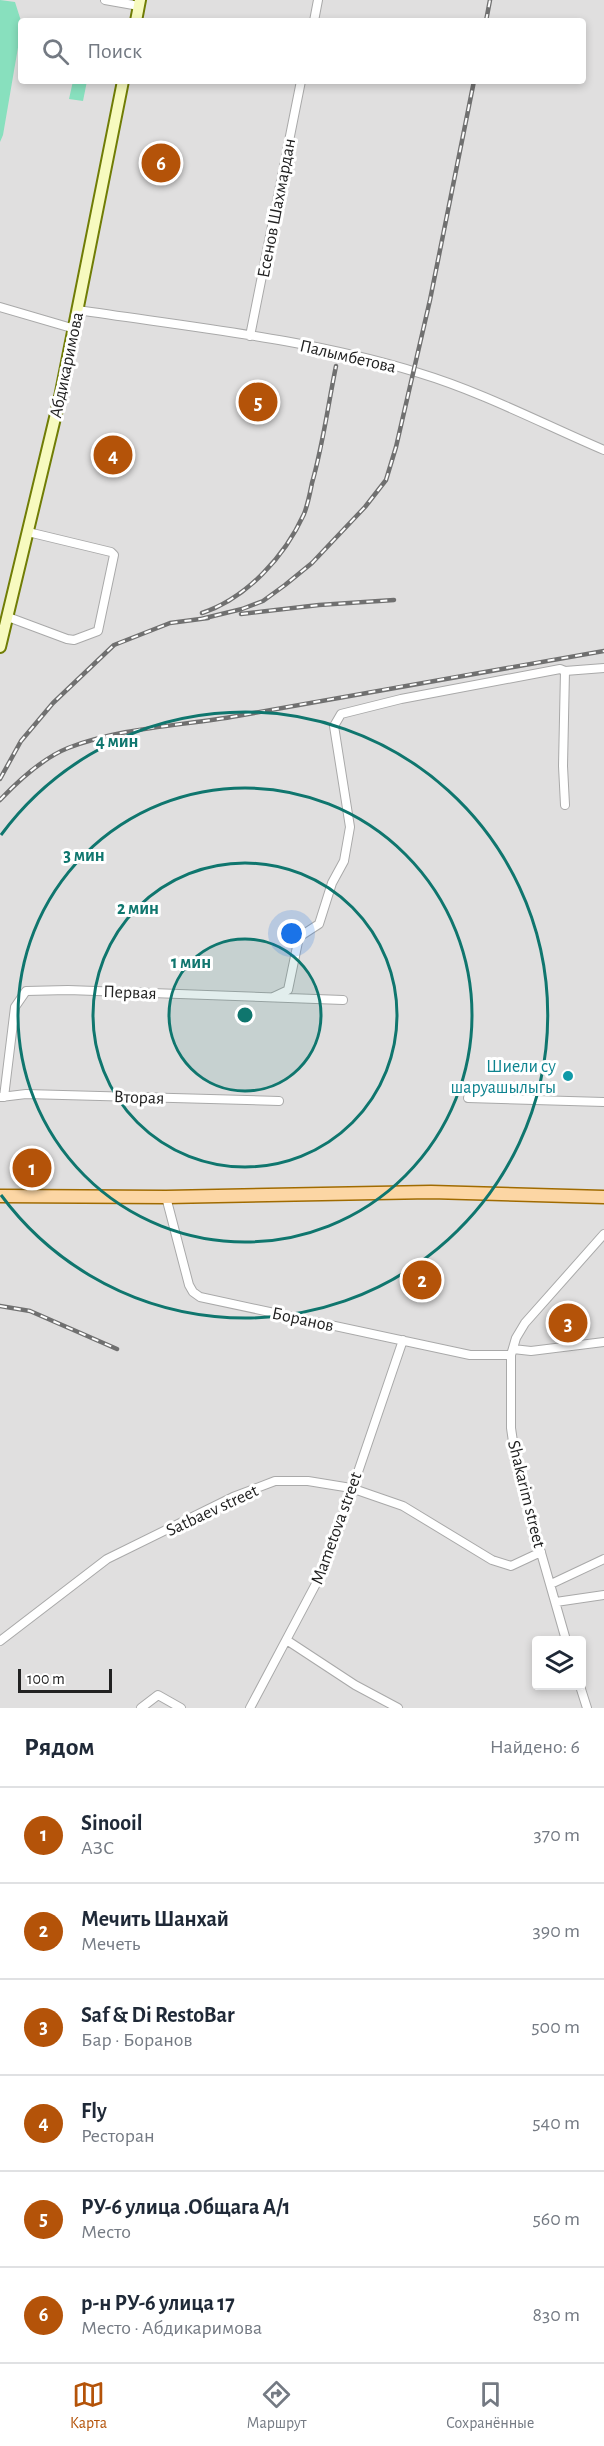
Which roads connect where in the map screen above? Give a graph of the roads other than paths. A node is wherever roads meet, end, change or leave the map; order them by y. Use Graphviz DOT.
graph roads {
  1 [pos="105,0"];
  2 [pos="318,0"];
  3 [pos="139,3"];
  4 [pos="136,18"];
  5 [pos="315,18"];
  6 [pos="122,84"];
  7 [pos="300,84"];
  8 [pos="0,307"];
  9 [pos="78,310"];
  10 [pos="75,329"];
  11 [pos="250,336"];
  12 [pos="604,450"];
  13 [pos="28,532"];
  14 [pos="8,617"];
  15 [pos="0,647"];
  16 [pos="604,668"];
  17 [pos="565,671"];
  18 [pos="565,805"];
  19 [pos="273,997"];
  20 [pos="343,1000"];
  21 [pos="2,1097"];
  22 [pos="468,1098"];
  23 [pos="279,1101"];
  24 [pos="604,1101"];
  25 [pos="0,1196"];
  26 [pos="166,1197"];
  27 [pos="604,1197"];
  28 [pos="604,1234"];
  29 [pos="404,1340"];
  30 [pos="604,1341"];
  31 [pos="512,1352"];
  32 [pos="351,1488"];
  33 [pos="541,1552"];
  34 [pos="604,1559"];
  35 [pos="551,1584"];
  36 [pos="604,1595"];
  37 [pos="556,1602"];
  38 [pos="565,1636"];
  39 [pos="0,1641"];
  40 [pos="288,1641"];
  41 [pos="581,1690"];
  42 [pos="141,1708"];
  43 [pos="181,1708"];
  44 [pos="250,1708"];
  45 [pos="398,1708"];
  46 [pos="587,1708"];
  1 -- 3 [label="street"];
  2 -- 5 [label="street"];
  3 -- 4 [label="main road"];
  6 -- 9 [label="main road, Абдикаримова"];
  7 -- 11 [label="street, Есенов Шахмардан"];
  8 -- 10 [label="street"];
  9 -- 10 [label="main road, Абдикаримова"];
  9 -- 11 [label="street, Палымбетова"];
  10 -- 13 [label="main road, Абдикаримова"];
  11 -- 12 [label="street, Палымбетова"];
  13 -- 14 [label="main road, Абдикаримова"];
  13 -- 14 [label="street"];
  14 -- 15 [label="main road, Абдикаримова"];
  16 -- 17 [label="street"];
  17 -- 18 [label="street"];
  17 -- 19 [label="street"];
  19 -- 20 [label="street, Первая"];
  19 -- 21 [label="street, Первая"];
  21 -- 23 [label="street, Вторая"];
  22 -- 24 [label="street"];
  25 -- 26 [label="main road"];
  26 -- 27 [label="main road"];
  26 -- 29 [label="street, Боранов"];
  28 -- 31 [label="street, Shakarim street"];
  29 -- 31 [label="street, Боранов"];
  29 -- 32 [label="street, Mametova street"];
  30 -- 31 [label="street, Боранов"];
  31 -- 33 [label="street, Shakarim street"];
  32 -- 33 [label="street, Satbaev street"];
  32 -- 39 [label="street, Satbaev street"];
  32 -- 40 [label="street, Mametova street"];
  33 -- 35 [label="street, Shakarim street"];
  34 -- 35 [label="street"];
  35 -- 37 [label="street, Shakarim street"];
  36 -- 37 [label="street"];
  37 -- 38 [label="street, Shakarim street"];
  40 -- 44 [label="street, Mametova street"];
  40 -- 45 [label="street"];
  41 -- 46 [label="street"];
  42 -- 43 [label="street"];
}
